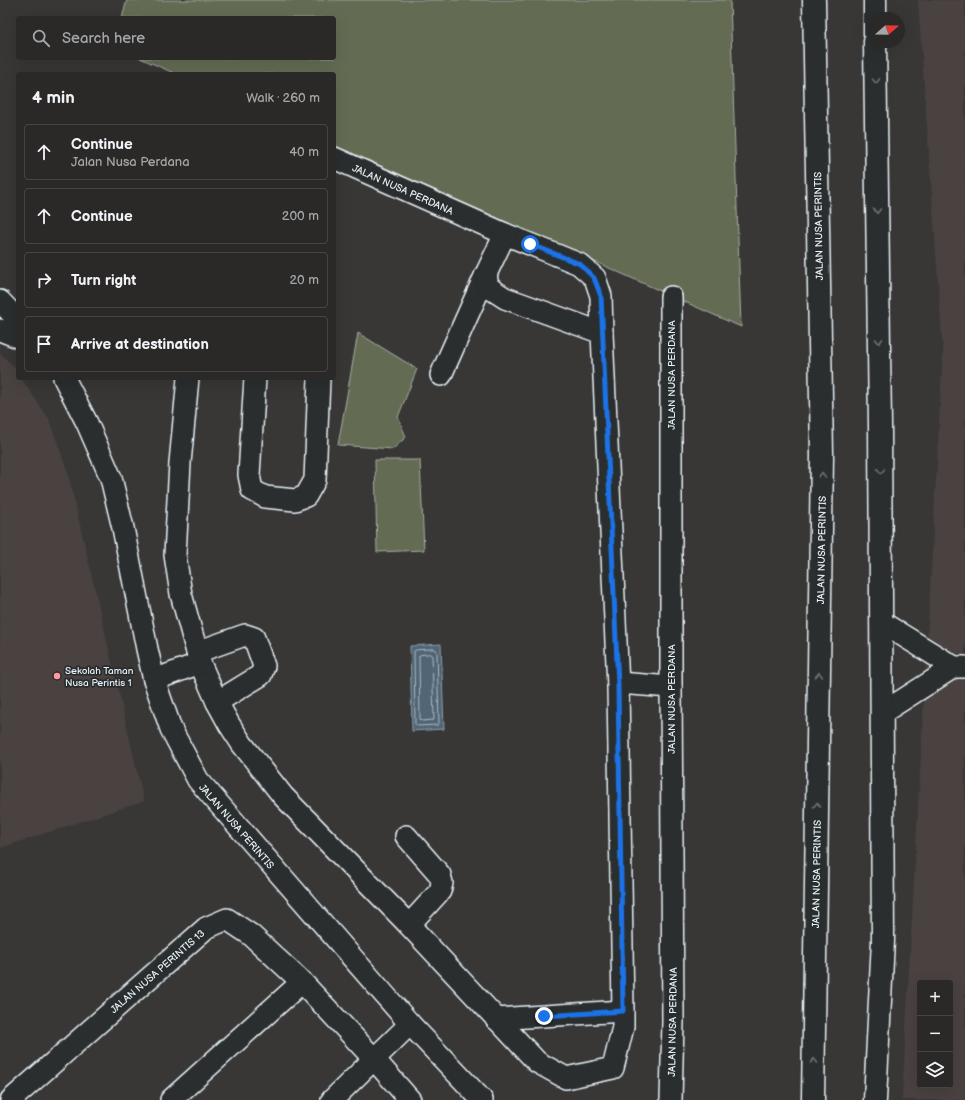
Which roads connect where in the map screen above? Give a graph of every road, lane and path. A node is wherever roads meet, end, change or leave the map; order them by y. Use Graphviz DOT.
graph roads {
  1 [pos="814,0"];
  2 [pos="874,0"];
  3 [pos="874,12"];
  4 [pos="875,48"];
  5 [pos="336,159"];
  6 [pos="505,234"];
  7 [pos="486,274"];
  8 [pos="671,297"];
  9 [pos="0,302"];
  10 [pos="16,318"];
  11 [pos="0,330"];
  12 [pos="602,333"];
  13 [pos="16,336"];
  14 [pos="441,375"];
  15 [pos="65,380"];
  16 [pos="188,380"];
  17 [pos="255,380"];
  18 [pos="319,380"];
  19 [pos="881,622"];
  20 [pos="198,657"];
  21 [pos="960,667"];
  22 [pos="154,680"];
  23 [pos="618,683"];
  24 [pos="671,687"];
  25 [pos="217,702"];
  26 [pos="882,713"];
  27 [pos="406,836"];
  28 [pos="408,925"];
  29 [pos="883,940"];
  30 [pos="302,982"];
  31 [pos="623,1011"];
  32 [pos="496,1019"];
  33 [pos="410,1024"];
  34 [pos="374,1059"];
  35 [pos="11,1100"];
  36 [pos="170,1100"];
  37 [pos="332,1100"];
  38 [pos="410,1100"];
  39 [pos="482,1100"];
  40 [pos="671,1100"];
  41 [pos="813,1100"];
  42 [pos="875,1100"];
  43 [pos="887,1100"];
  41 -- 1 [label="main road, JALAN NUSA PERINTIS, one-way"];
  2 -- 3 [label="main road"];
  4 -- 19 [label="main road, one-way"];
  5 -- 6 [label="street, JALAN NUSA PERDANA"];
  6 -- 7 [label="street"];
  6 -- 12 [label="street, JALAN NUSA PERDANA"];
  7 -- 12 [label="street"];
  7 -- 14 [label="street"];
  8 -- 24 [label="street, JALAN NUSA PERDANA"];
  9 -- 10 [label="street"];
  11 -- 13 [label="street"];
  12 -- 23 [label="street, JALAN NUSA PERDANA"];
  15 -- 22 [label="street, JALAN NUSA PERINTIS"];
  16 -- 20 [label="street"];
  17 -- 18 [label="street"];
  19 -- 21 [label="street"];
  19 -- 26 [label="main road"];
  20 -- 22 [label="street"];
  20 -- 25 [label="street"];
  20 -- 25 [label="street"];
  21 -- 26 [label="street"];
  22 -- 33 [label="street, JALAN NUSA PERINTIS"];
  23 -- 24 [label="street"];
  23 -- 31 [label="street, JALAN NUSA PERDANA"];
  24 -- 40 [label="street, JALAN NUSA PERDANA"];
  25 -- 28 [label="street"];
  26 -- 29 [label="main road"];
  27 -- 28 [label="street"];
  28 -- 32 [label="street"];
  29 -- 42 [label="main road"];
  29 -- 43 [label="main road"];
  30 -- 34 [label="street, JALAN NUSA PERINTIS 13"];
  30 -- 35 [label="street, JALAN NUSA PERINTIS 13"];
  30 -- 36 [label="street"];
  31 -- 32 [label="street"];
  31 -- 32 [label="street, JALAN NUSA PERDANA"];
  33 -- 34 [label="street"];
  33 -- 39 [label="street, JALAN NUSA PERINTIS"];
  34 -- 37 [label="street"];
  34 -- 38 [label="street, JALAN NUSA PERINTIS 13"];
}
